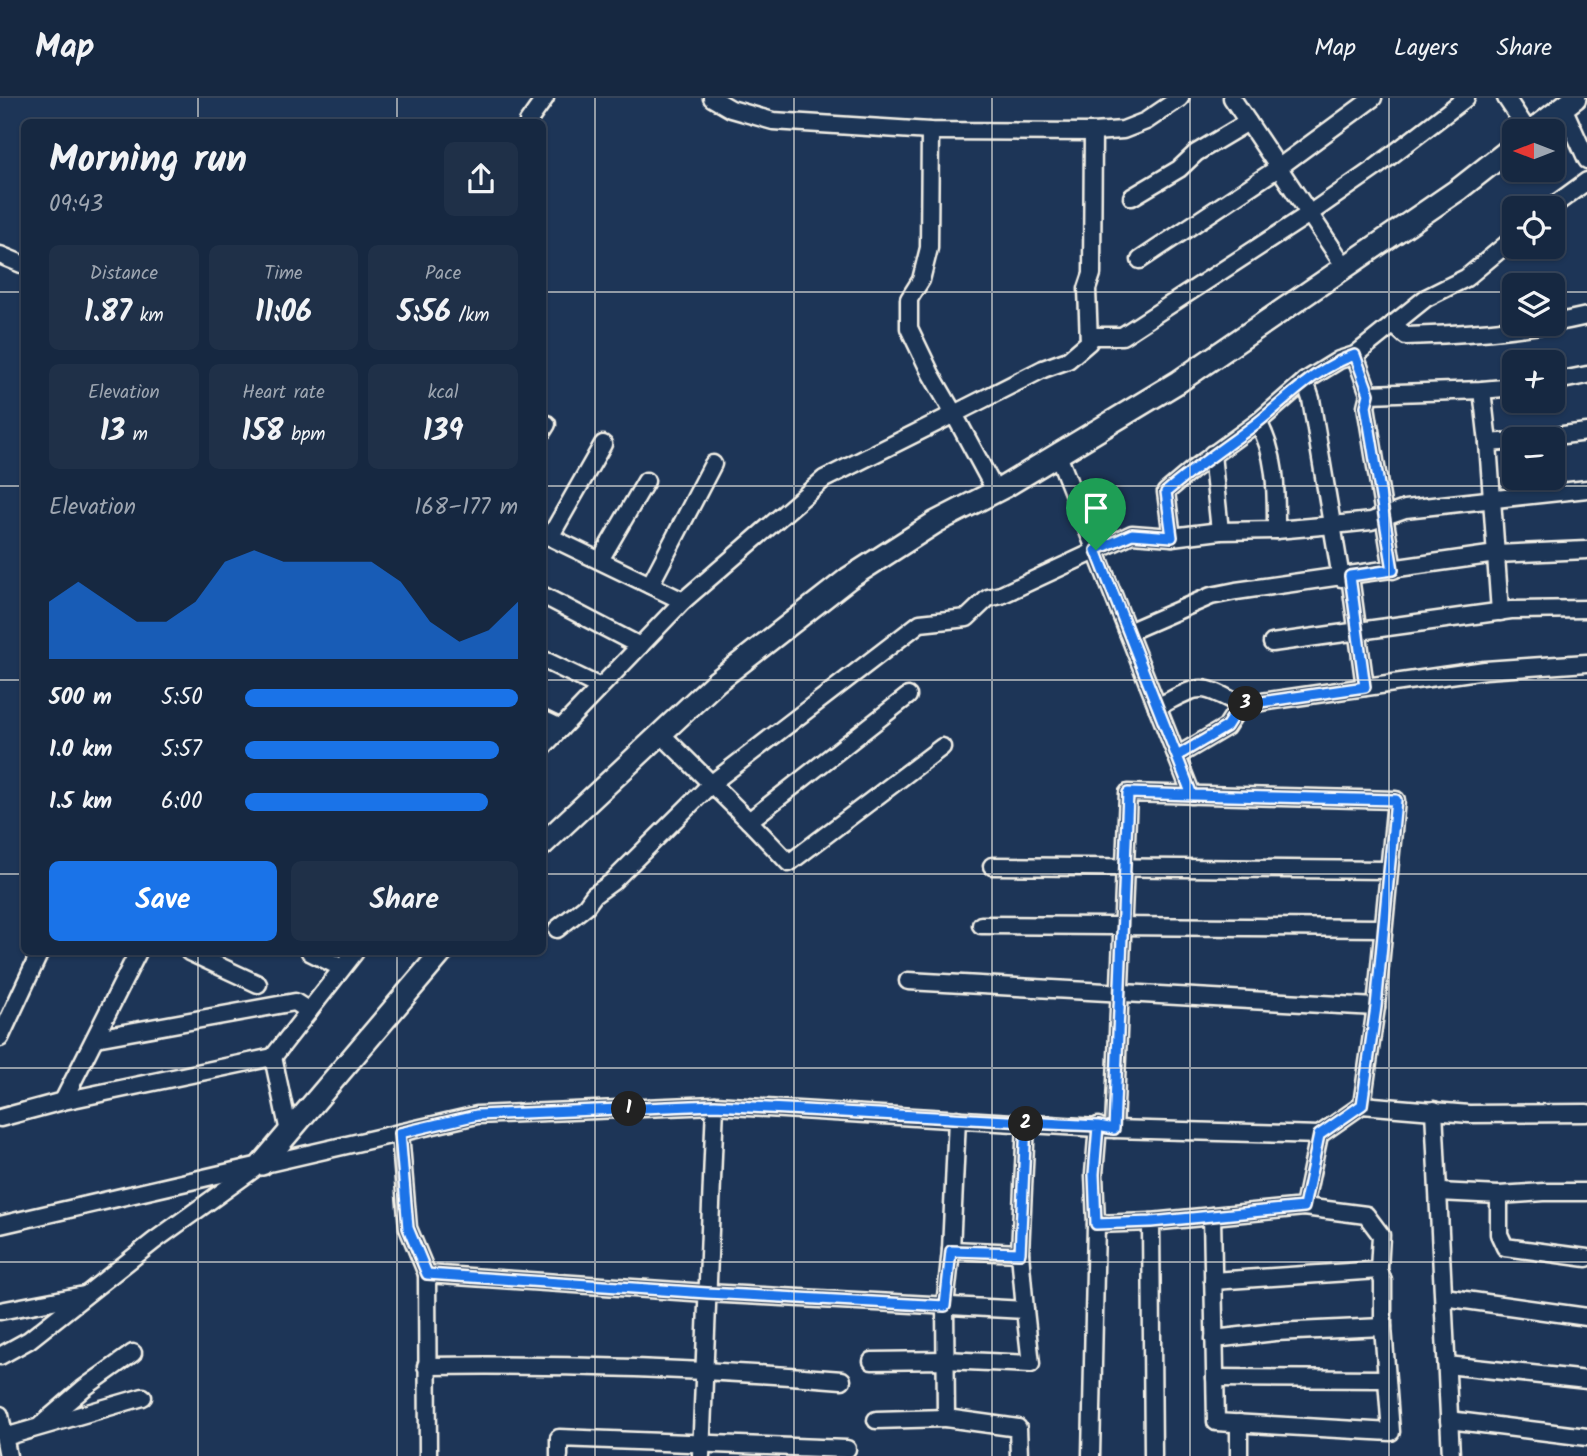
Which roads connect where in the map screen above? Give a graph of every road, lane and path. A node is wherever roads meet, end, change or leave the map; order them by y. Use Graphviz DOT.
graph roads {
  1 [pos="545,98"];
  2 [pos="712,98"];
  3 [pos="1180,98"];
  4 [pos="1232,98"];
  5 [pos="1373,98"];
  6 [pos="1466,98"];
  7 [pos="1506,98"];
  8 [pos="1569,103"];
  9 [pos="529,119"];
  10 [pos="1521,119"];
  11 [pos="1547,119"];
  12 [pos="1248,122"];
  13 [pos="930,131"];
  14 [pos="1093,132"];
  15 [pos="1502,155"];
  16 [pos="1587,160"];
  17 [pos="1278,167"];
  18 [pos="1587,181"];
  19 [pos="1132,197"];
  20 [pos="1565,197"];
  21 [pos="1309,214"];
  22 [pos="1502,248"];
  23 [pos="0,255"];
  24 [pos="1140,260"];
  25 [pos="21,264"];
  26 [pos="1345,267"];
  27 [pos="1587,316"];
  28 [pos="1393,324"];
  29 [pos="1089,337"];
  30 [pos="1355,355"];
  31 [pos="1587,375"];
  32 [pos="1565,379"];
  33 [pos="1305,381"];
  34 [pos="1502,388"];
  35 [pos="1482,390"];
  36 [pos="1369,394"];
  37 [pos="954,414"];
  38 [pos="1258,422"];
  39 [pos="1587,432"];
  40 [pos="1565,435"];
  41 [pos="1502,442"];
  42 [pos="1488,443"];
  43 [pos="603,444"];
  44 [pos="1058,454"];
  45 [pos="1212,454"];
  46 [pos="713,464"];
  47 [pos="646,481"];
  48 [pos="1587,489"];
  49 [pos="996,492"];
  50 [pos="1492,499"];
  51 [pos="1385,516"];
  52 [pos="1333,525"];
  53 [pos="1276,530"];
  54 [pos="1220,531"];
  55 [pos="546,535"];
  56 [pos="1172,537"];
  57 [pos="1096,550"];
  58 [pos="1587,550"];
  59 [pos="1496,554"];
  60 [pos="600,560"];
  61 [pos="1393,570"];
  62 [pos="1345,577"];
  63 [pos="650,585"];
  64 [pos="546,597"];
  65 [pos="683,601"];
  66 [pos="1587,609"];
  67 [pos="1500,612"];
  68 [pos="1128,632"];
  69 [pos="1357,632"];
  70 [pos="1272,643"];
  71 [pos="640,646"];
  72 [pos="546,661"];
  73 [pos="1587,663"];
  74 [pos="600,687"];
  75 [pos="1365,687"];
  76 [pos="908,696"];
  77 [pos="1240,705"];
  78 [pos="1157,706"];
  79 [pos="546,721"];
  80 [pos="561,728"];
  81 [pos="661,734"];
  82 [pos="546,744"];
  83 [pos="942,747"];
  84 [pos="1177,756"];
  85 [pos="712,783"];
  86 [pos="1192,795"];
  87 [pos="749,821"];
  88 [pos="546,841"];
  89 [pos="992,866"];
  90 [pos="1125,868"];
  91 [pos="1389,870"];
  92 [pos="981,925"];
  93 [pos="1123,926"];
  94 [pos="1383,928"];
  95 [pos="557,929"];
  96 [pos="39,955"];
  97 [pos="137,955"];
  98 [pos="195,955"];
  99 [pos="316,955"];
  100 [pos="353,955"];
  101 [pos="439,955"];
  102 [pos="342,968"];
  103 [pos="908,981"];
  104 [pos="258,984"];
  105 [pos="1120,993"];
  106 [pos="1376,1007"];
  107 [pos="309,1011"];
  108 [pos="0,1038"];
  109 [pos="96,1038"];
  110 [pos="273,1057"];
  111 [pos="63,1101"];
  112 [pos="715,1105"];
  113 [pos="1362,1105"];
  114 [pos="1434,1110"];
  115 [pos="1587,1113"];
  116 [pos="0,1118"];
  117 [pos="957,1119"];
  118 [pos="1026,1123"];
  119 [pos="1106,1128"];
  120 [pos="289,1132"];
  121 [pos="400,1133"];
  122 [pos="1319,1135"];
  123 [pos="262,1164"];
  124 [pos="1439,1192"];
  125 [pos="1587,1192"];
  126 [pos="1499,1195"];
  127 [pos="1304,1207"];
  128 [pos="1212,1216"];
  129 [pos="1151,1222"];
  130 [pos="0,1224"];
  131 [pos="1096,1224"];
  132 [pos="951,1251"];
  133 [pos="1020,1253"];
  134 [pos="1587,1258"];
  135 [pos="1379,1270"];
  136 [pos="427,1274"];
  137 [pos="1213,1282"];
  138 [pos="707,1293"];
  139 [pos="86,1295"];
  140 [pos="1444,1297"];
  141 [pos="945,1306"];
  142 [pos="1025,1310"];
  143 [pos="0,1311"];
  144 [pos="1587,1317"];
  145 [pos="1383,1327"];
  146 [pos="1214,1339"];
  147 [pos="134,1353"];
  148 [pos="0,1356"];
  149 [pos="945,1360"];
  150 [pos="872,1362"];
  151 [pos="426,1366"];
  152 [pos="1447,1366"];
  153 [pos="705,1370"];
  154 [pos="1215,1378"];
  155 [pos="1387,1379"];
  156 [pos="842,1380"];
  157 [pos="1587,1380"];
  158 [pos="143,1397"];
  159 [pos="0,1415"];
  160 [pos="946,1418"];
  161 [pos="876,1420"];
  162 [pos="1449,1420"];
  163 [pos="1239,1423"];
  164 [pos="40,1427"];
  165 [pos="5,1437"];
  166 [pos="1587,1437"];
  167 [pos="847,1448"];
  168 [pos="702,1450"];
  169 [pos="8,1456"];
  170 [pos="428,1456"];
  171 [pos="559,1456"];
  172 [pos="1020,1456"];
  173 [pos="1091,1456"];
  174 [pos="1153,1456"];
  175 [pos="1239,1456"];
  176 [pos="1451,1456"];
  1 -- 9 [label="street"];
  2 -- 13 [label="street"];
  3 -- 14 [label="street"];
  4 -- 12 [label="street"];
  5 -- 17 [label="street"];
  6 -- 21 [label="street"];
  7 -- 10 [label="street"];
  8 -- 11 [label="street"];
  8 -- 16 [label="street"];
  12 -- 17 [label="street"];
  12 -- 19 [label="street"];
  13 -- 14 [label="street"];
  13 -- 37 [label="street"];
  14 -- 29 [label="street"];
  15 -- 26 [label="street"];
  17 -- 21 [label="street"];
  17 -- 24 [label="street"];
  18 -- 20 [label="street"];
  21 -- 26 [label="street"];
  21 -- 29 [label="street"];
  22 -- 28 [label="street"];
  23 -- 25 [label="street"];
  26 -- 44 [label="street"];
  27 -- 28 [label="street"];
  28 -- 30 [label="street"];
  29 -- 37 [label="street"];
  30 -- 33 [label="street"];
  30 -- 36 [label="street"];
  31 -- 32 [label="street"];
  33 -- 38 [label="street"];
  33 -- 52 [label="street"];
  34 -- 35 [label="street"];
  35 -- 36 [label="street"];
  35 -- 42 [label="street"];
  36 -- 51 [label="street"];
  37 -- 49 [label="street"];
  37 -- 65 [label="street"];
  38 -- 45 [label="street"];
  38 -- 53 [label="street"];
  39 -- 40 [label="street"];
  41 -- 42 [label="street"];
  42 -- 50 [label="street"];
  43 -- 55 [label="street"];
  44 -- 49 [label="street"];
  44 -- 57 [label="street"];
  45 -- 54 [label="street"];
  45 -- 56 [label="street"];
  46 -- 63 [label="street"];
  47 -- 60 [label="street"];
  48 -- 50 [label="street"];
  49 -- 81 [label="street"];
  50 -- 51 [label="street"];
  50 -- 59 [label="street"];
  51 -- 52 [label="street"];
  51 -- 61 [label="street"];
  52 -- 53 [label="street"];
  52 -- 62 [label="street"];
  53 -- 54 [label="street"];
  54 -- 56 [label="street"];
  55 -- 60 [label="street"];
  56 -- 57 [label="street"];
  57 -- 68 [label="street"];
  57 -- 85 [label="street"];
  58 -- 59 [label="street"];
  59 -- 61 [label="street"];
  59 -- 67 [label="street"];
  60 -- 63 [label="street"];
  61 -- 62 [label="street"];
  62 -- 68 [label="street"];
  62 -- 69 [label="street"];
  63 -- 65 [label="street"];
  64 -- 71 [label="street"];
  65 -- 71 [label="street"];
  66 -- 67 [label="street"];
  67 -- 69 [label="street"];
  68 -- 78 [label="street"];
  69 -- 70 [label="street"];
  69 -- 75 [label="street"];
  71 -- 74 [label="street"];
  72 -- 74 [label="street"];
  73 -- 75 [label="street"];
  74 -- 80 [label="street"];
  75 -- 77 [label="street"];
  76 -- 87 [label="street"];
  77 -- 78 [label="street"];
  77 -- 84 [label="street"];
  78 -- 84 [label="street"];
  79 -- 80 [label="street"];
  80 -- 82 [label="street"];
  81 -- 85 [label="street"];
  81 -- 88 [label="street"];
  83 -- 87 [label="street"];
  84 -- 86 [label="street"];
  85 -- 87 [label="street"];
  85 -- 95 [label="street"];
  86 -- 90 [label="street"];
  86 -- 91 [label="street"];
  89 -- 90 [label="street"];
  90 -- 91 [label="street"];
  90 -- 93 [label="street"];
  91 -- 94 [label="street"];
  92 -- 93 [label="street"];
  93 -- 94 [label="street"];
  93 -- 105 [label="street"];
  94 -- 106 [label="street"];
  96 -- 108 [label="street"];
  97 -- 109 [label="street"];
  98 -- 104 [label="street"];
  99 -- 102 [label="street"];
  100 -- 102 [label="street"];
  101 -- 120 [label="street"];
  102 -- 107 [label="street"];
  103 -- 105 [label="street"];
  105 -- 106 [label="street"];
  105 -- 119 [label="street"];
  106 -- 113 [label="street"];
  107 -- 109 [label="street"];
  107 -- 110 [label="street"];
  109 -- 111 [label="street"];
  110 -- 111 [label="street"];
  110 -- 120 [label="street"];
  111 -- 116 [label="street"];
  112 -- 117 [label="street"];
  112 -- 121 [label="street"];
  112 -- 138 [label="street"];
  113 -- 114 [label="street"];
  113 -- 122 [label="street"];
  114 -- 115 [label="street"];
  114 -- 124 [label="street"];
  117 -- 118 [label="street"];
  117 -- 132 [label="street"];
  118 -- 119 [label="street"];
  118 -- 133 [label="street"];
  119 -- 122 [label="street"];
  119 -- 131 [label="street"];
  120 -- 123 [label="street"];
  121 -- 123 [label="street"];
  121 -- 136 [label="street"];
  122 -- 127 [label="street"];
  123 -- 130 [label="street"];
  123 -- 139 [label="street"];
  124 -- 126 [label="street"];
  124 -- 140 [label="street"];
  125 -- 126 [label="street"];
  126 -- 134 [label="street"];
  127 -- 128 [label="street"];
  127 -- 135 [label="street"];
  128 -- 129 [label="street"];
  128 -- 137 [label="street"];
  129 -- 131 [label="street"];
  129 -- 174 [label="street"];
  131 -- 173 [label="street"];
  132 -- 133 [label="street"];
  132 -- 141 [label="street"];
  133 -- 142 [label="street"];
  135 -- 137 [label="street"];
  135 -- 145 [label="street"];
  136 -- 138 [label="street"];
  136 -- 151 [label="street"];
  137 -- 146 [label="street"];
  138 -- 141 [label="street"];
  138 -- 153 [label="street"];
  139 -- 143 [label="street"];
  139 -- 148 [label="street"];
  140 -- 144 [label="street"];
  140 -- 152 [label="street"];
  141 -- 142 [label="street"];
  141 -- 149 [label="street"];
  142 -- 149 [label="street"];
  145 -- 146 [label="street"];
  145 -- 155 [label="street"];
  146 -- 154 [label="street"];
  147 -- 164 [label="street"];
  149 -- 150 [label="street"];
  149 -- 160 [label="street"];
  151 -- 153 [label="street"];
  151 -- 170 [label="street"];
  152 -- 157 [label="street"];
  152 -- 162 [label="street"];
  153 -- 156 [label="street"];
  153 -- 168 [label="street"];
  154 -- 155 [label="street"];
  154 -- 163 [label="street"];
  155 -- 163 [label="street"];
  158 -- 164 [label="street"];
  159 -- 165 [label="street"];
  160 -- 161 [label="street"];
  160 -- 172 [label="street"];
  162 -- 166 [label="street"];
  162 -- 176 [label="street"];
  163 -- 175 [label="street"];
  164 -- 165 [label="street"];
  165 -- 169 [label="street"];
  167 -- 168 [label="street"];
  168 -- 171 [label="street"];
}
